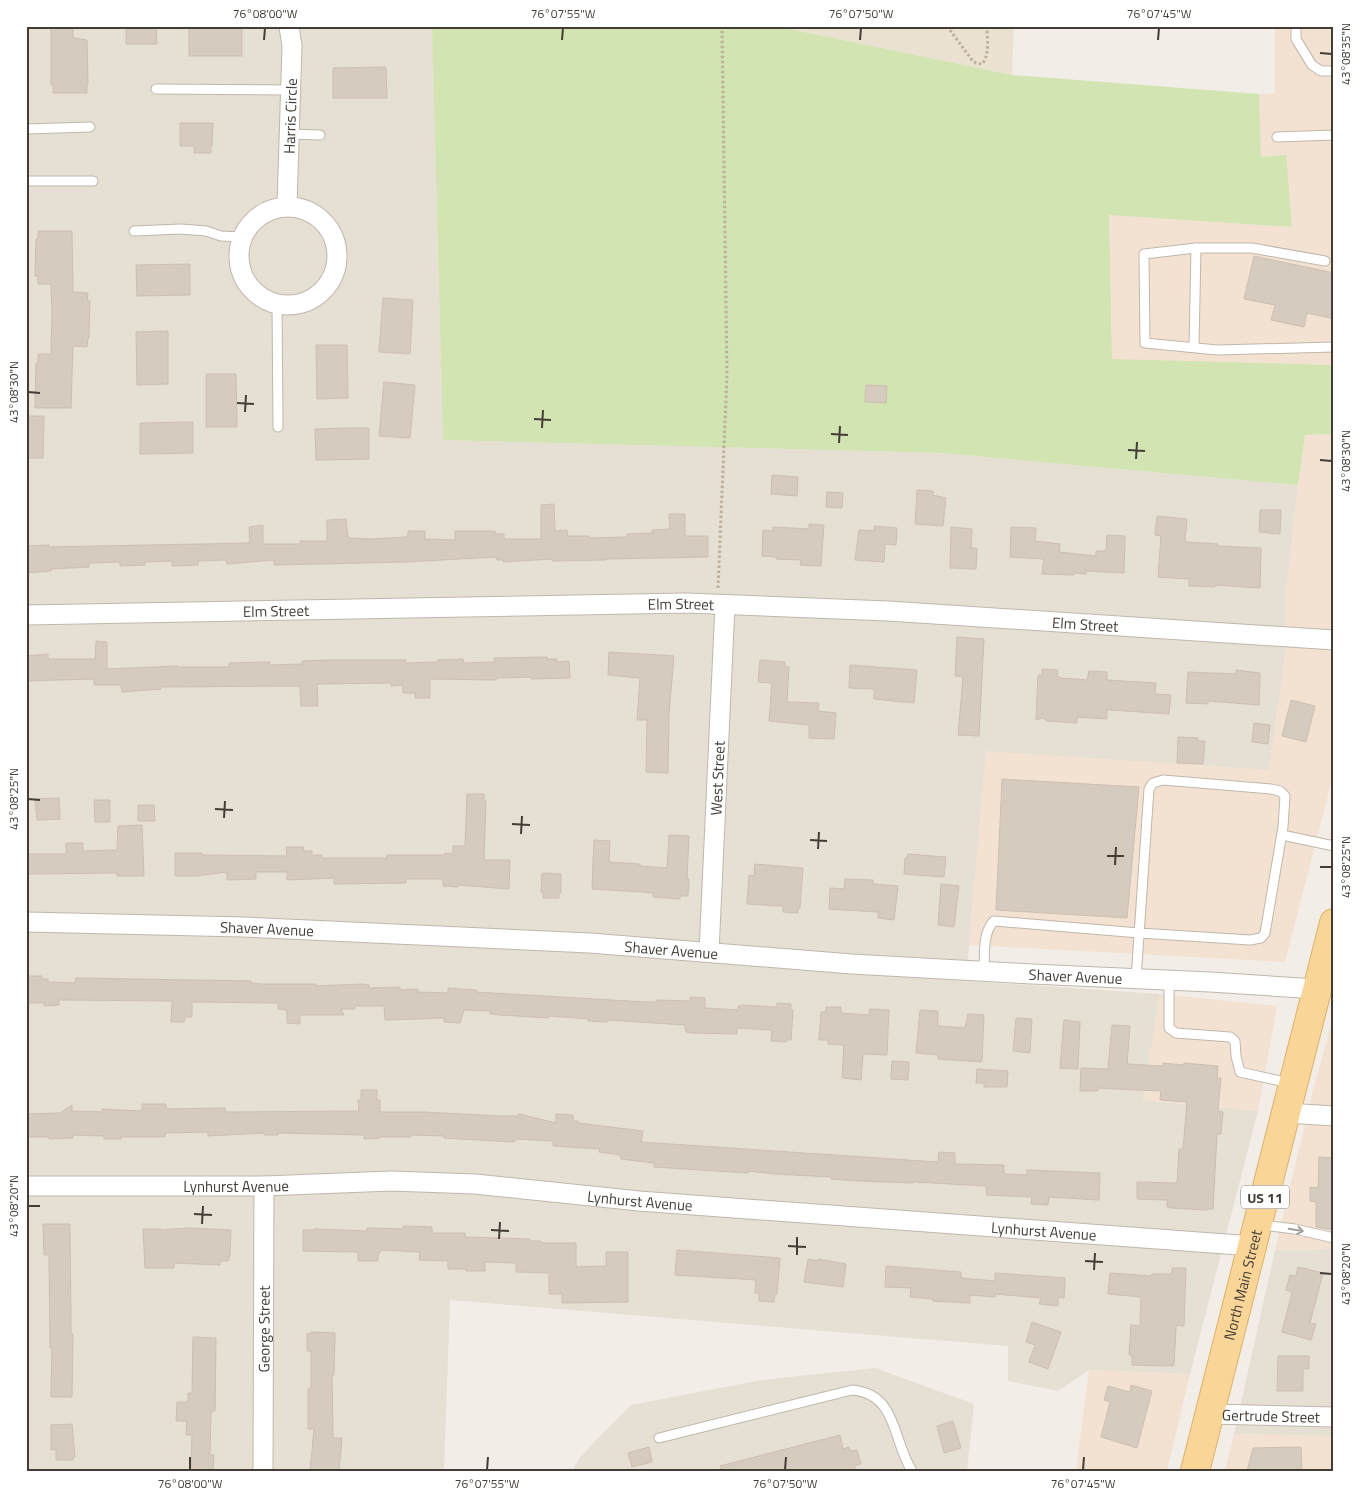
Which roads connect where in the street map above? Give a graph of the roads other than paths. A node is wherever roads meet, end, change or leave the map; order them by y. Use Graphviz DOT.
graph roads {
  1 [pos="289,26"];
  2 [pos="1296,26"];
  3 [pos="1334,70"];
  4 [pos="156,89"];
  5 [pos="291,90"];
  6 [pos="90,127"];
  7 [pos="26,129"];
  8 [pos="289,134"];
  9 [pos="320,135"];
  10 [pos="1334,135"];
  11 [pos="1277,136"];
  12 [pos="26,181"];
  13 [pos="93,181"];
  14 [pos="287,206"];
  15 [pos="134,231"];
  16 [pos="242,238"];
  17 [pos="1196,248"];
  18 [pos="1325,261"];
  19 [pos="277,303"];
  20 [pos="1334,347"];
  21 [pos="1194,348"];
  22 [pos="278,427"];
  23 [pos="721,605"];
  24 [pos="26,615"];
  25 [pos="1334,640"];
  26 [pos="1282,835"];
  27 [pos="1334,846"];
  28 [pos="26,922"];
  29 [pos="1334,923"];
  30 [pos="1139,933"];
  31 [pos="709,952"];
  32 [pos="984,971"];
  33 [pos="1136,978"];
  34 [pos="1324,979"];
  35 [pos="1169,980"];
  36 [pos="1293,1084"];
  37 [pos="1286,1113"];
  38 [pos="1334,1116"];
  39 [pos="26,1186"];
  40 [pos="264,1186"];
  41 [pos="1255,1235"];
  42 [pos="1334,1238"];
  43 [pos="1210,1414"];
  44 [pos="1334,1417"];
  45 [pos="660,1438"];
  46 [pos="263,1471"];
  47 [pos="912,1471"];
  48 [pos="1195,1471"];
  1 -- 5 [label="street, Harris Circle"];
  2 -- 3 [label="lane"];
  4 -- 5 [label="lane"];
  5 -- 8 [label="street, Harris Circle"];
  6 -- 7 [label="lane"];
  8 -- 9 [label="lane"];
  8 -- 14 [label="street, Harris Circle"];
  10 -- 11 [label="lane"];
  12 -- 13 [label="lane"];
  14 -- 16 [label="street"];
  14 -- 19 [label="street"];
  15 -- 16 [label="lane"];
  16 -- 19 [label="street"];
  17 -- 18 [label="lane"];
  17 -- 21 [label="lane"];
  17 -- 21 [label="lane"];
  19 -- 22 [label="lane"];
  20 -- 21 [label="lane"];
  23 -- 24 [label="street, Elm Street"];
  23 -- 25 [label="street, Elm Street"];
  23 -- 31 [label="street, West Street"];
  26 -- 27 [label="lane"];
  26 -- 30 [label="lane"];
  26 -- 30 [label="lane"];
  28 -- 31 [label="street, Shaver Avenue"];
  29 -- 34 [label="main road, North Main Street / US 11"];
  30 -- 32 [label="lane"];
  30 -- 33 [label="lane"];
  31 -- 32 [label="street, Shaver Avenue"];
  32 -- 33 [label="street, Shaver Avenue"];
  33 -- 35 [label="street, Shaver Avenue"];
  34 -- 35 [label="street, Shaver Avenue"];
  34 -- 36 [label="main road, North Main Street / US 11"];
  35 -- 36 [label="lane"];
  36 -- 37 [label="main road, North Main Street / US 11"];
  37 -- 38 [label="street"];
  37 -- 41 [label="main road, North Main Street / US 11"];
  39 -- 40 [label="street, Lynhurst Avenue"];
  40 -- 41 [label="street, Lynhurst Avenue"];
  40 -- 46 [label="street, George Street"];
  41 -- 42 [label="lane, one-way"];
  41 -- 43 [label="main road, North Main Street / US 11"];
  43 -- 44 [label="street, Gertrude Street"];
  43 -- 48 [label="main road, North Main Street / US 11"];
  45 -- 47 [label="lane"];
}
